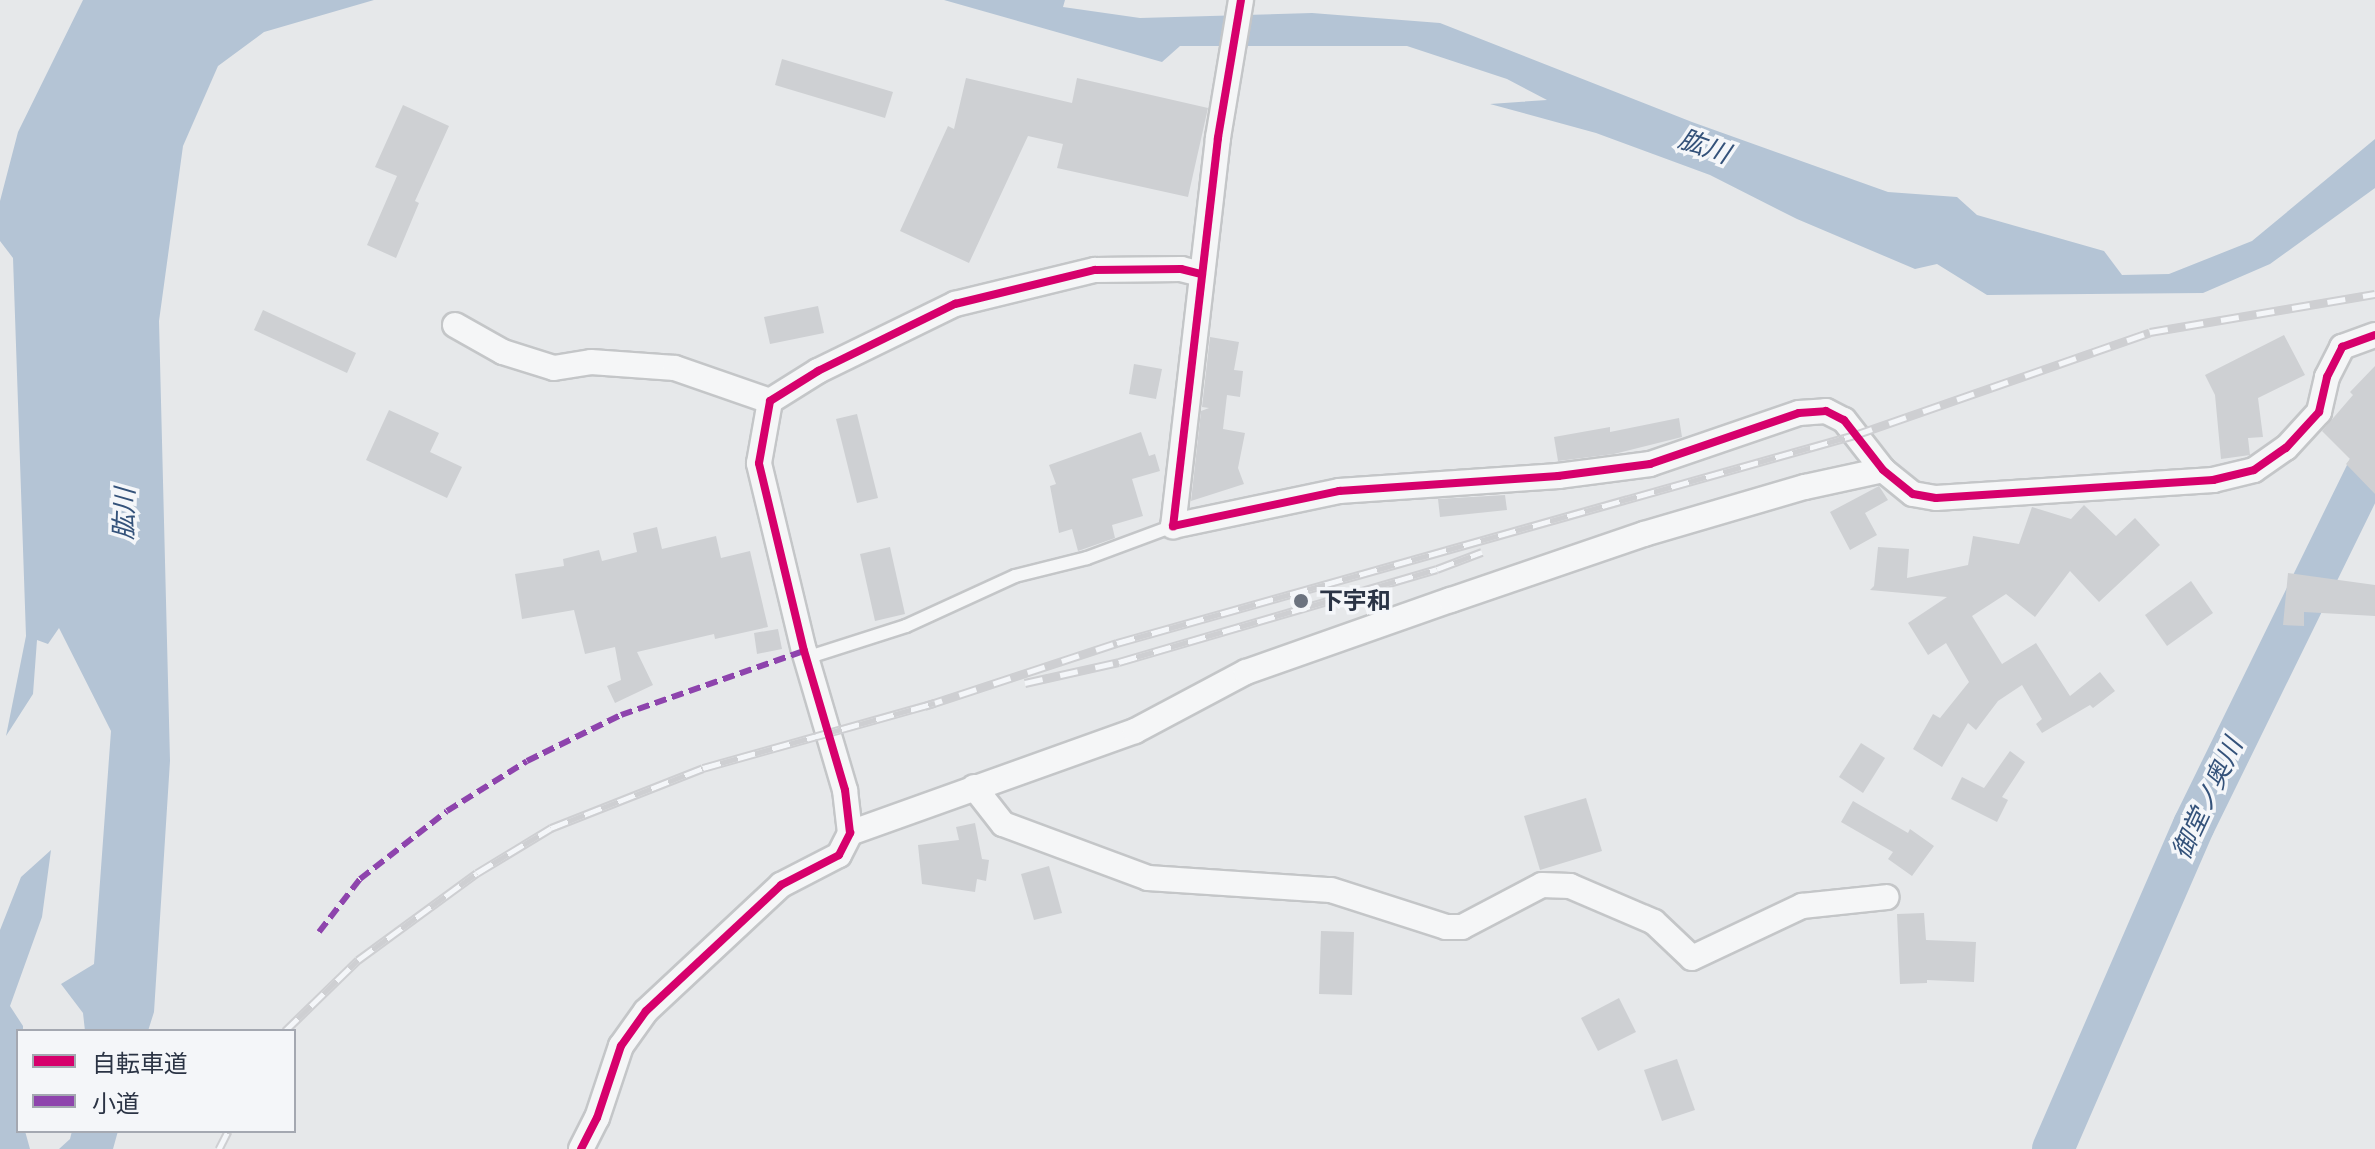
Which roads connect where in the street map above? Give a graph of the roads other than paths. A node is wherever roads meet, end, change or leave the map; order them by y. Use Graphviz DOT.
graph roads {
  1 [pos="1241,0"];
  2 [pos="1201,274"];
  3 [pos="455,325"];
  4 [pos="2375,335"];
  5 [pos="770,401"];
  6 [pos="1883,470"];
  7 [pos="1173,526"];
  8 [pos="806,658"];
  9 [pos="974,787"];
  10 [pos="850,833"];
  11 [pos="1887,897"];
  12 [pos="581,1149"];
  1 -- 2 [label="street"];
  2 -- 5 [label="street"];
  2 -- 7 [label="street"];
  3 -- 5 [label="street"];
  4 -- 6 [label="street"];
  5 -- 8 [label="street"];
  6 -- 7 [label="street"];
  6 -- 9 [label="street"];
  7 -- 8 [label="lane"];
  8 -- 10 [label="street"];
  9 -- 10 [label="street"];
  9 -- 11 [label="street"];
  10 -- 12 [label="street"];
}
